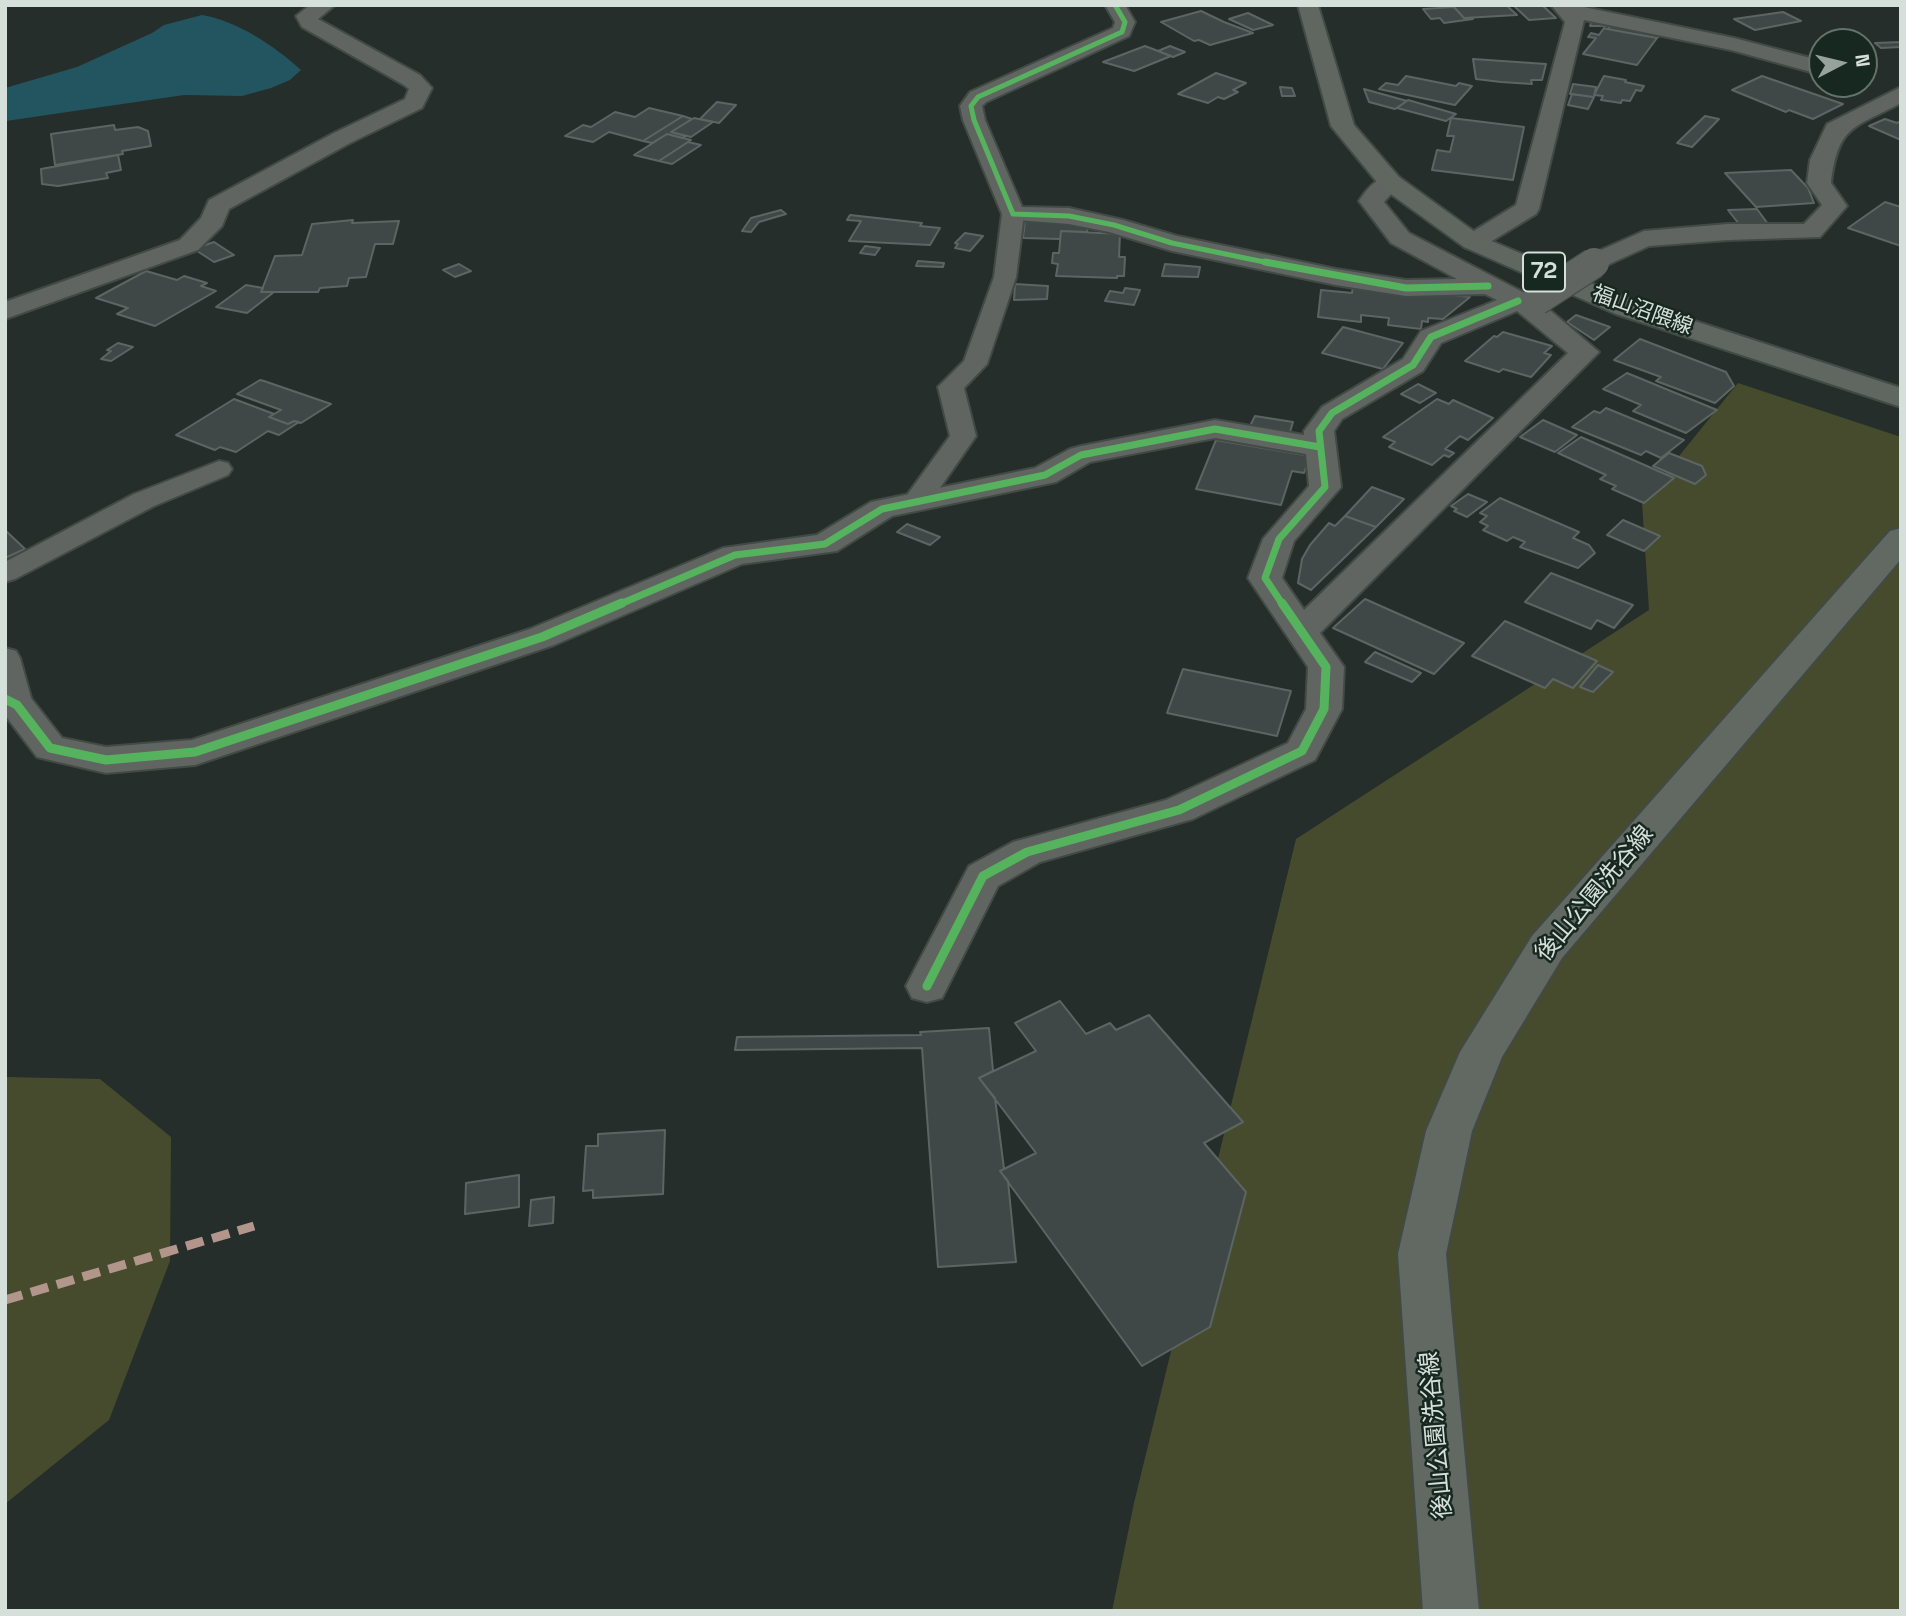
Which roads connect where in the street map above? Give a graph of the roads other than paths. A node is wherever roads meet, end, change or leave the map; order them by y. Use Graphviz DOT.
graph roads {
  1 [pos="325,5"];
  2 [pos="1115,5"];
  3 [pos="1308,5"];
  4 [pos="1564,8"];
  5 [pos="1808,64"];
  6 [pos="1878,87"];
  7 [pos="1901,94"];
  8 [pos="1390,182"];
  9 [pos="1013,214"];
  10 [pos="1473,242"];
  11 [pos="1517,298"];
  12 [pos="5,311"];
  13 [pos="1901,398"];
  14 [pos="1320,447"];
  15 [pos="219,469"];
  16 [pos="916,502"];
  17 [pos="1901,538"];
  18 [pos="5,573"];
  19 [pos="1303,631"];
  20 [pos="5,658"];
  21 [pos="11,702"];
  22 [pos="927,986"];
  23 [pos="1451,1611"];
  1 -- 12 [label="street"];
  2 -- 9 [label="street"];
  3 -- 8 [label="main road, 福山沼隈線 / 72"];
  4 -- 5 [label="street"];
  4 -- 10 [label="street"];
  6 -- 7 [label="street"];
  7 -- 11 [label="street, bridge"];
  8 -- 10 [label="main road, 福山沼隈線 / 72"];
  8 -- 11 [label="street"];
  9 -- 11 [label="street"];
  9 -- 16 [label="lane"];
  10 -- 13 [label="main road, 福山沼隈線 / 72"];
  11 -- 14 [label="street"];
  11 -- 19 [label="street"];
  14 -- 16 [label="street"];
  14 -- 19 [label="street"];
  15 -- 18 [label="lane"];
  16 -- 21 [label="street"];
  17 -- 23 [label="main road, 後山公園洗谷線"];
  19 -- 22 [label="street"];
  20 -- 21 [label="lane"];
}
